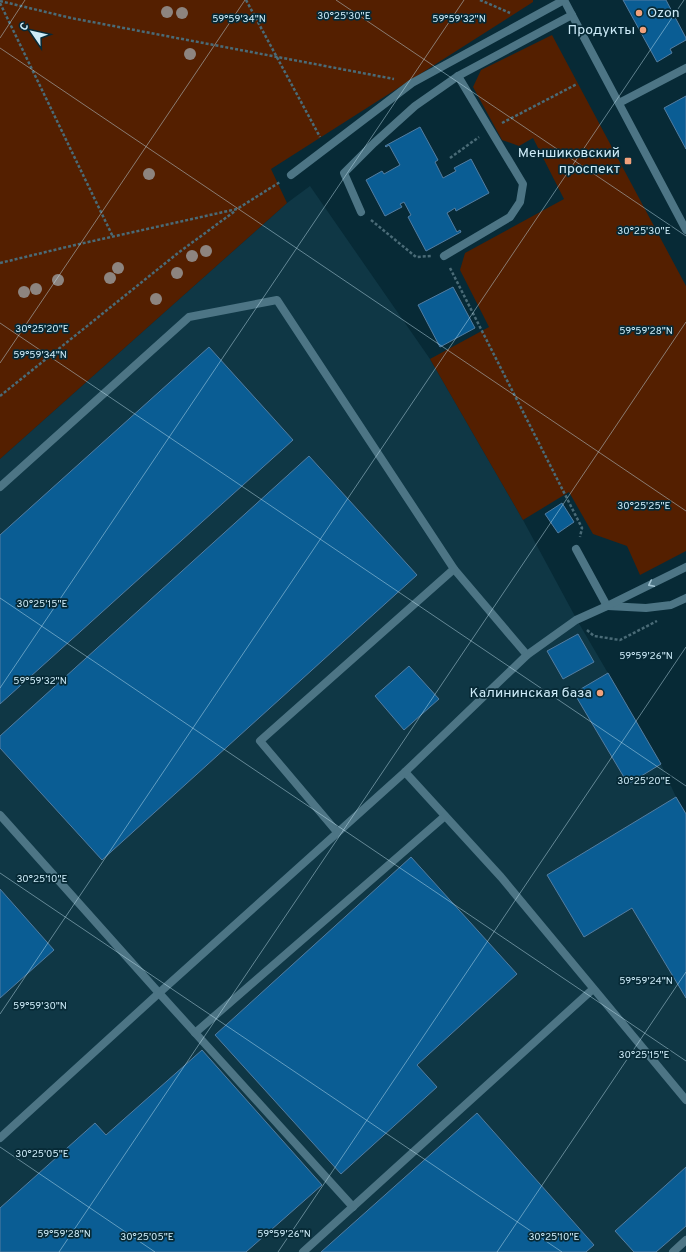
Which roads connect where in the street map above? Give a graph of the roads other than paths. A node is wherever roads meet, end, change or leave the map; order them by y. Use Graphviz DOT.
graph roads {
  1 [pos="564,0"];
  2 [pos="572,15"];
  3 [pos="686,68"];
  4 [pos="458,76"];
  5 [pos="619,103"];
  6 [pos="291,175"];
  7 [pos="361,212"];
  8 [pos="686,230"];
  9 [pos="444,256"];
  10 [pos="0,487"];
  11 [pos="576,549"];
  12 [pos="686,567"];
  13 [pos="454,569"];
  14 [pos="686,598"];
  15 [pos="608,606"];
  16 [pos="527,655"];
  17 [pos="405,772"];
  18 [pos="0,815"];
  19 [pos="445,816"];
  20 [pos="337,832"];
  21 [pos="593,989"];
  22 [pos="158,993"];
  23 [pos="195,1033"];
  24 [pos="686,1100"];
  25 [pos="0,1138"];
  26 [pos="353,1207"];
  27 [pos="686,1240"];
  28 [pos="303,1252"];
  29 [pos="673,1252"];
  1 -- 2 [label="street"];
  1 -- 6 [label="street"];
  2 -- 4 [label="street"];
  2 -- 5 [label="street"];
  3 -- 5 [label="street"];
  4 -- 7 [label="street"];
  4 -- 9 [label="street"];
  5 -- 8 [label="street"];
  10 -- 13 [label="street"];
  11 -- 15 [label="street"];
  12 -- 15 [label="street, one-way"];
  13 -- 16 [label="street"];
  13 -- 20 [label="street"];
  14 -- 15 [label="street"];
  15 -- 16 [label="street"];
  16 -- 17 [label="street"];
  17 -- 19 [label="street"];
  17 -- 20 [label="street"];
  18 -- 22 [label="street"];
  19 -- 21 [label="street"];
  19 -- 23 [label="street"];
  20 -- 22 [label="street"];
  21 -- 24 [label="street"];
  21 -- 26 [label="street"];
  22 -- 23 [label="street"];
  22 -- 25 [label="street"];
  23 -- 26 [label="street"];
  26 -- 28 [label="street"];
  27 -- 29 [label="street"];
}
